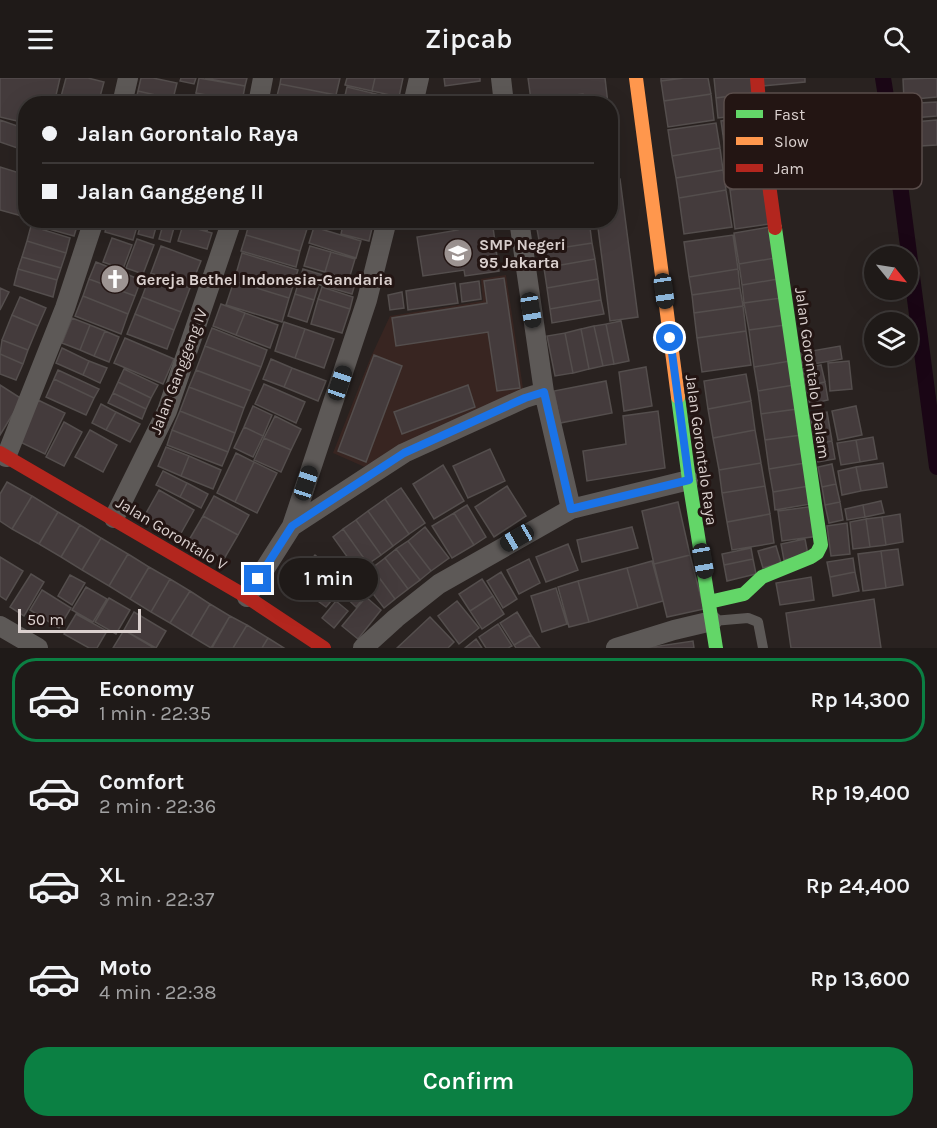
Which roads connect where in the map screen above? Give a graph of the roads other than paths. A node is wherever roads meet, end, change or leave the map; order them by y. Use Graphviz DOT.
graph roads {
  1 [pos="128,78"];
  2 [pos="263,78"];
  3 [pos="418,78"];
  4 [pos="501,78"];
  5 [pos="636,78"];
  6 [pos="757,78"];
  7 [pos="758,93"];
  8 [pos="124,96"];
  9 [pos="260,96"];
  10 [pos="415,96"];
  11 [pos="503,96"];
  12 [pos="769,189"];
  13 [pos="91,228"];
  14 [pos="229,228"];
  15 [pos="385,228"];
  16 [pos="520,228"];
  17 [pos="544,392"];
  18 [pos="3,455"];
  19 [pos="689,480"];
  20 [pos="571,509"];
  21 [pos="114,518"];
  22 [pos="292,526"];
  23 [pos="247,597"];
  24 [pos="711,612"];
  25 [pos="0,626"];
  26 [pos="38,648"];
  27 [pos="324,648"];
  28 [pos="363,648"];
  29 [pos="615,648"];
  30 [pos="716,648"];
  31 [pos="763,648"];
  1 -- 8 [label="street"];
  2 -- 9 [label="street"];
  3 -- 10 [label="street"];
  4 -- 11 [label="street"];
  5 -- 19 [label="street, Jalan Gorontalo Raya"];
  6 -- 7 [label="street, Jalan Gorontalo I Dalam"];
  12 -- 24 [label="street, Jalan Gorontalo I Dalam"];
  13 -- 18 [label="street"];
  14 -- 21 [label="street, Jalan Ganggeng IV"];
  15 -- 22 [label="street"];
  16 -- 17 [label="street"];
  17 -- 20 [label="street"];
  17 -- 22 [label="street"];
  18 -- 21 [label="street, Jalan Gorontalo V"];
  19 -- 20 [label="street"];
  19 -- 24 [label="street, Jalan Gorontalo Raya"];
  20 -- 28 [label="street"];
  21 -- 23 [label="street, Jalan Gorontalo V"];
  22 -- 23 [label="street"];
  23 -- 27 [label="street, Jalan Gorontalo V"];
  24 -- 29 [label="street"];
  24 -- 30 [label="street, Jalan Gorontalo Raya"];
  24 -- 31 [label="lane"];
  25 -- 26 [label="street"];
}
